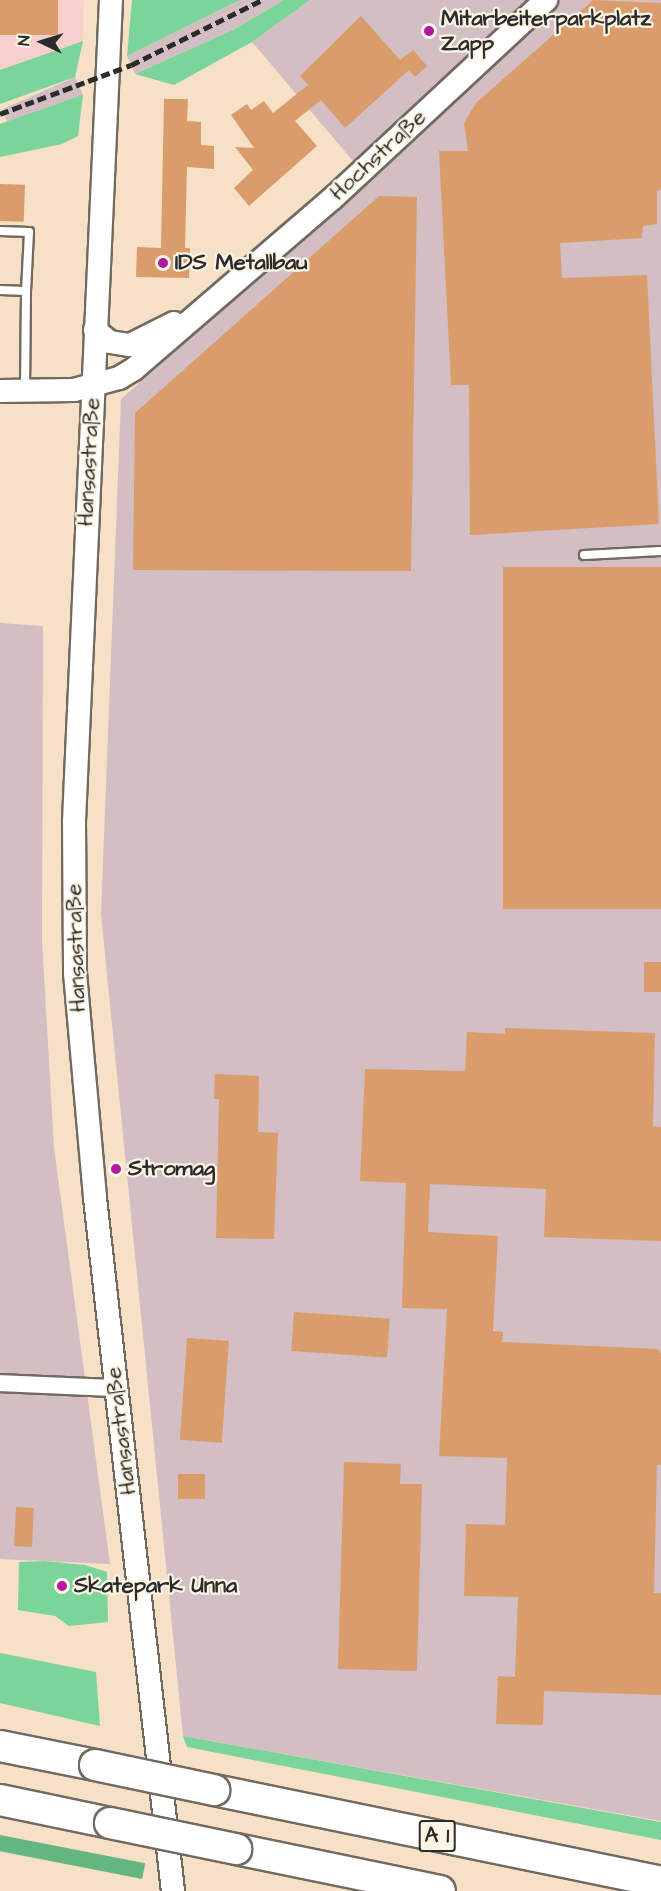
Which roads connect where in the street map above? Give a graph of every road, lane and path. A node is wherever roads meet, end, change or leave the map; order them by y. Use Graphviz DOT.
graph roads {
  1 [pos="111,0"];
  2 [pos="546,0"];
  3 [pos="0,231"];
  4 [pos="0,290"];
  5 [pos="26,291"];
  6 [pos="207,307"];
  7 [pos="95,330"];
  8 [pos="93,387"];
  9 [pos="0,391"];
  10 [pos="25,392"];
  11 [pos="661,551"];
  12 [pos="585,555"];
  13 [pos="0,1383"];
  14 [pos="116,1388"];
  15 [pos="0,1746"];
  16 [pos="0,1800"];
  17 [pos="661,1882"];
  18 [pos="173,1891"];
  19 [pos="440,1891"];
  1 -- 7 [label="main road, Hansastraße"];
  2 -- 6 [label="main road, Hochstraße"];
  3 -- 5 [label="lane"];
  4 -- 5 [label="lane"];
  5 -- 10 [label="lane"];
  6 -- 7 [label="main road, Hochstraße"];
  6 -- 8 [label="main road, Hochstraße"];
  7 -- 8 [label="main road, Hansastraße"];
  8 -- 10 [label="main road, Hochstraße"];
  8 -- 14 [label="main road, Hansastraße"];
  9 -- 10 [label="main road, Hochstraße"];
  11 -- 12 [label="lane"];
  13 -- 14 [label="street"];
  14 -- 18 [label="main road, Hansastraße"];
  15 -- 17 [label="highway, A 1, bridge"];
  16 -- 19 [label="highway, A 1, bridge"];
}
